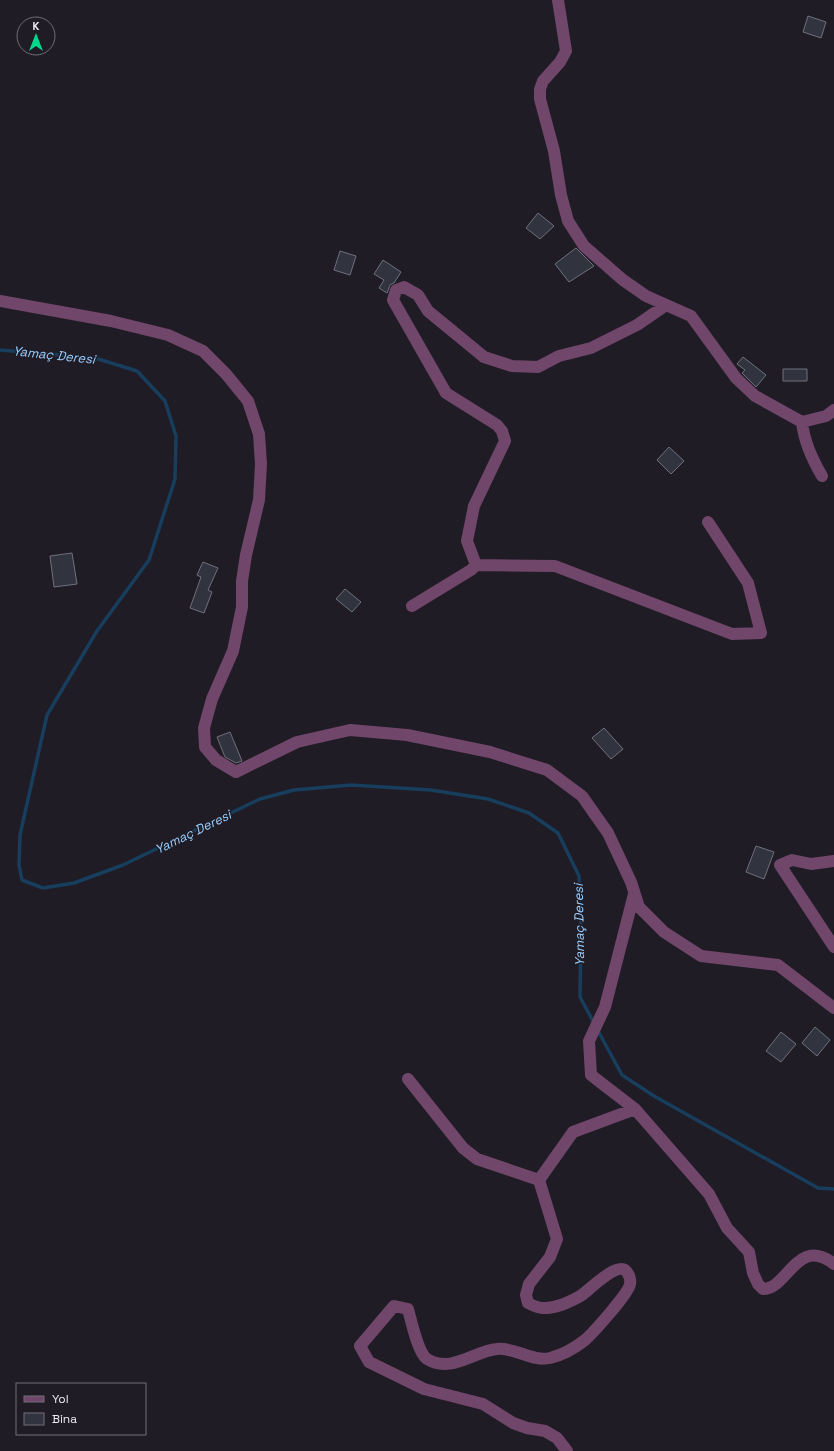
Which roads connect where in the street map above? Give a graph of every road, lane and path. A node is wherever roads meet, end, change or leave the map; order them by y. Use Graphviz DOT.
graph roads {
  1 [pos="558,0"];
  2 [pos="0,301"];
  3 [pos="666,304"];
  4 [pos="834,410"];
  5 [pos="802,422"];
  6 [pos="822,476"];
  7 [pos="708,522"];
  8 [pos="476,565"];
  9 [pos="412,606"];
  10 [pos="834,861"];
  11 [pos="634,892"];
  12 [pos="834,947"];
  13 [pos="834,1008"];
  14 [pos="408,1079"];
  15 [pos="635,1110"];
  16 [pos="539,1180"];
  17 [pos="834,1264"];
  18 [pos="567,1451"];
  1 -- 3 [label="street"];
  2 -- 11 [label="street"];
  3 -- 5 [label="street"];
  3 -- 8 [label="street"];
  4 -- 5 [label="street"];
  5 -- 6 [label="street"];
  7 -- 8 [label="street"];
  8 -- 9 [label="street"];
  10 -- 12 [label="street"];
  11 -- 13 [label="street"];
  11 -- 15 [label="street"];
  14 -- 16 [label="street"];
  15 -- 16 [label="street"];
  15 -- 17 [label="street"];
  16 -- 18 [label="street"];
}
